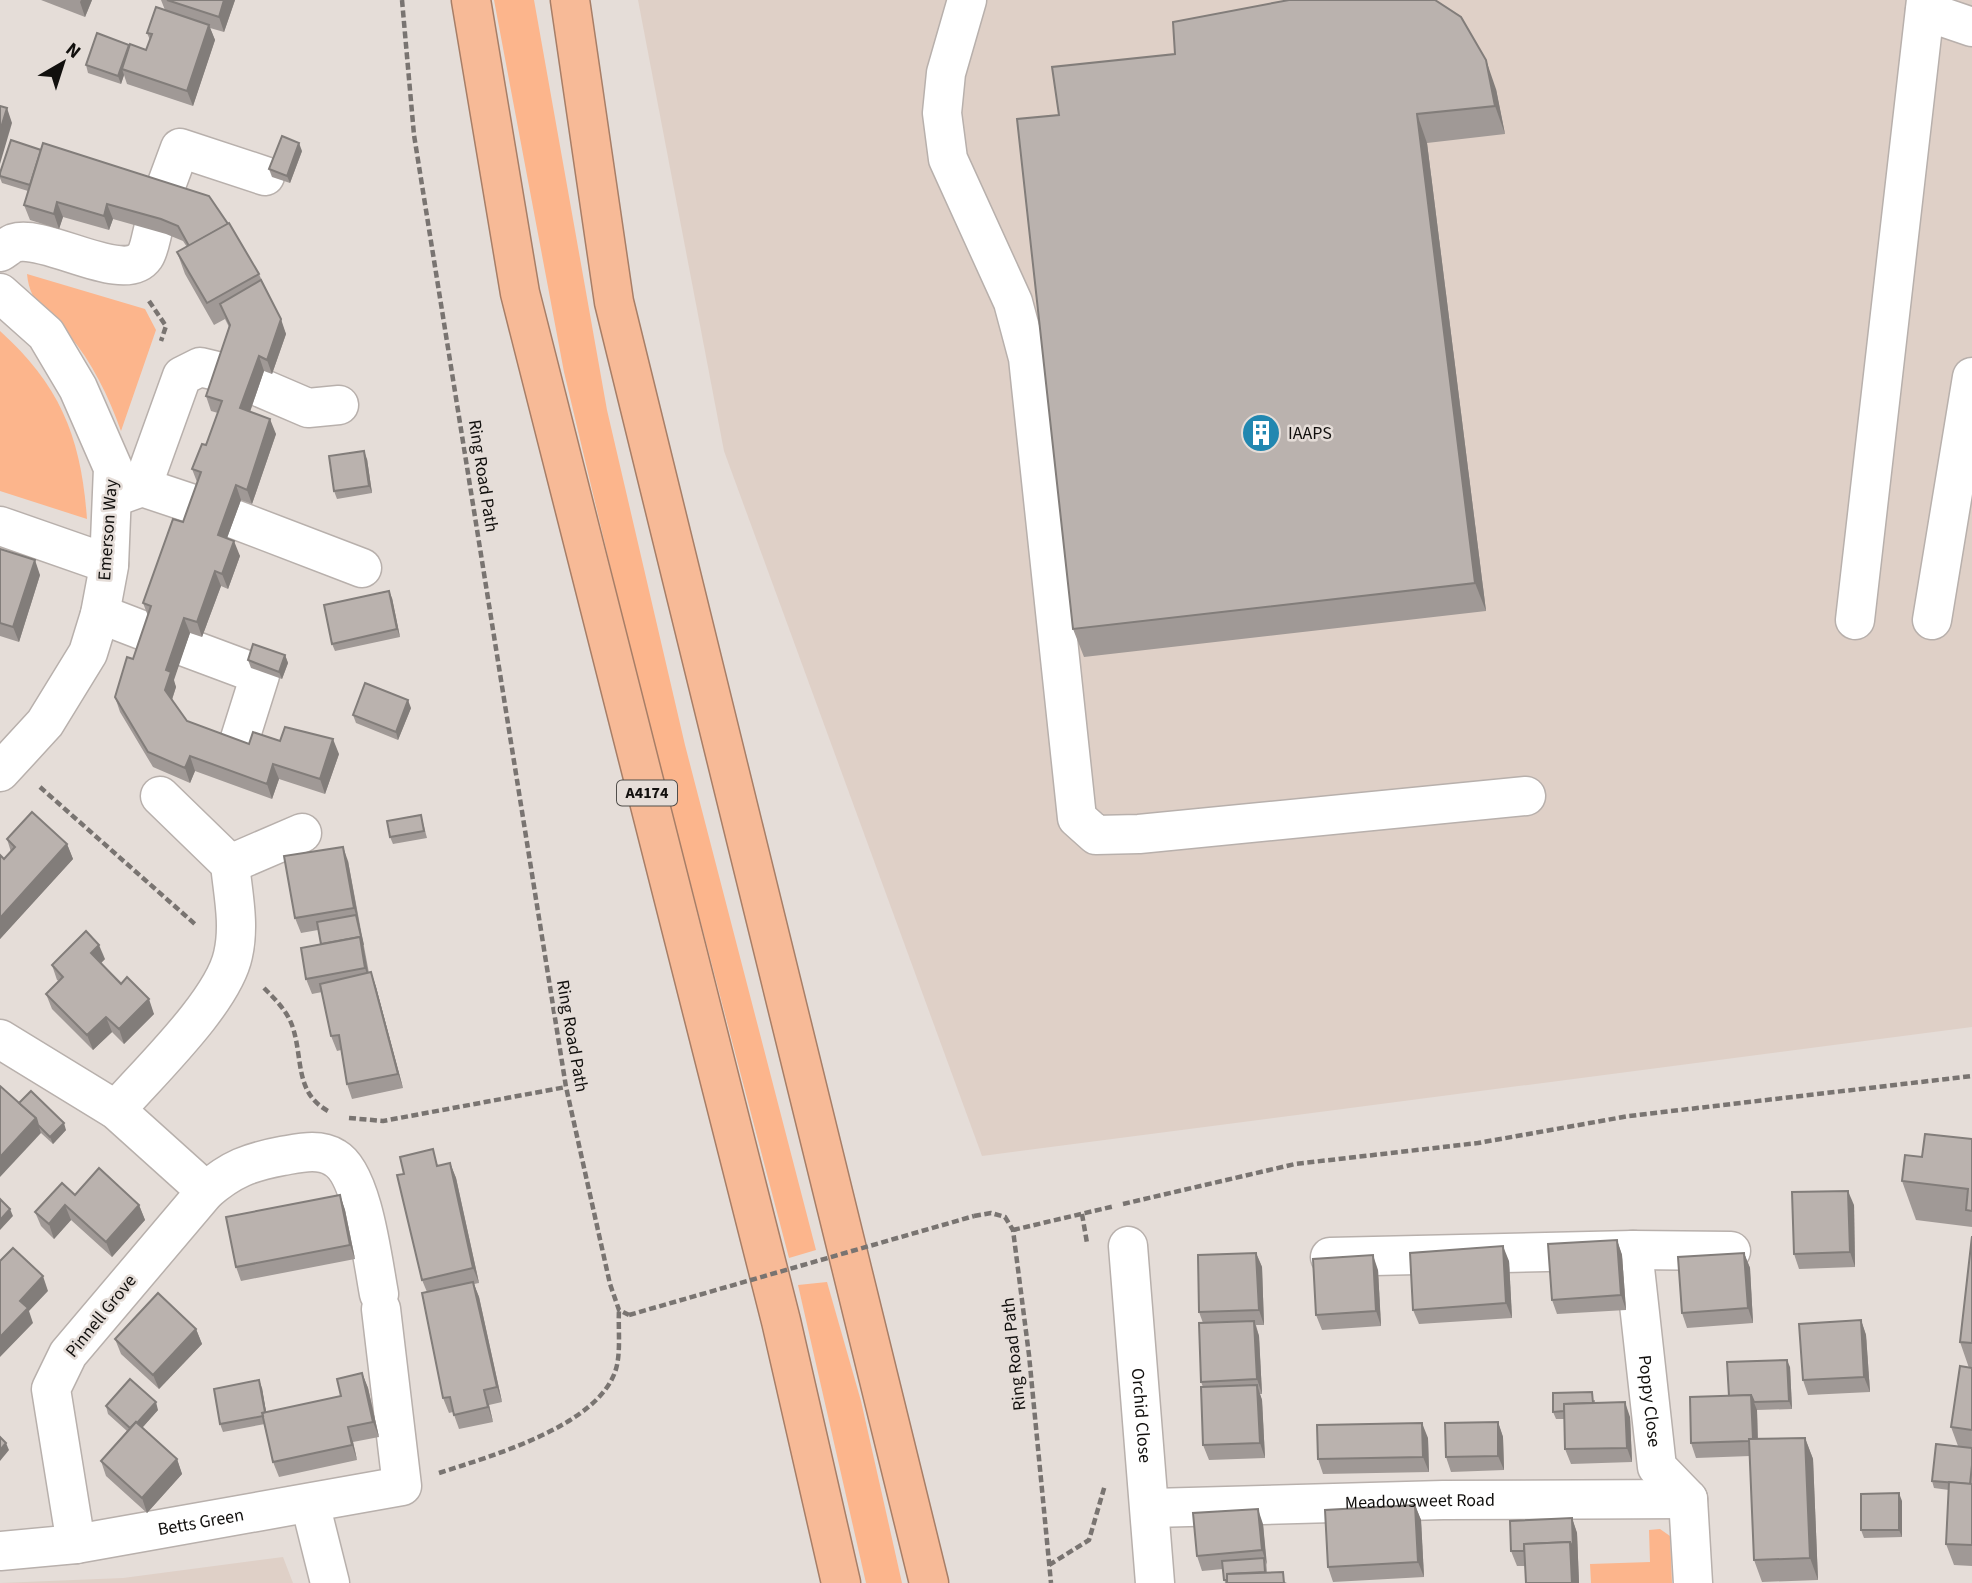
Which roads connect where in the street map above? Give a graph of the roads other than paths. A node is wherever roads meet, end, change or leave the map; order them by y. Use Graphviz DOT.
graph roads {
  1 [pos="471,0"];
  2 [pos="569,0"];
  3 [pos="967,0"];
  4 [pos="1926,6"];
  5 [pos="1972,27"];
  6 [pos="265,176"];
  7 [pos="163,194"];
  8 [pos="153,230"];
  9 [pos="0,253"];
  10 [pos="0,293"];
  11 [pos="1972,377"];
  12 [pos="339,405"];
  13 [pos="127,492"];
  14 [pos="199,506"];
  15 [pos="234,519"];
  16 [pos="0,526"];
  17 [pos="109,564"];
  18 [pos="362,568"];
  19 [pos="100,614"];
  20 [pos="1856,620"];
  21 [pos="1932,620"];
  22 [pos="237,748"];
  23 [pos="2,770"];
  24 [pos="160,796"];
  25 [pos="1525,796"];
  26 [pos="302,833"];
  27 [pos="230,864"];
  28 [pos="5,1054"];
  29 [pos="116,1110"];
  30 [pos="206,1191"];
  31 [pos="1129,1246"];
  32 [pos="1633,1250"];
  33 [pos="1731,1251"];
  34 [pos="1330,1257"];
  35 [pos="402,1486"];
  36 [pos="1688,1499"];
  37 [pos="310,1503"];
  38 [pos="1152,1508"];
  39 [pos="76,1544"];
  40 [pos="0,1551"];
  41 [pos="325,1582"];
  42 [pos="841,1583"];
  43 [pos="929,1583"];
  44 [pos="1156,1583"];
  45 [pos="1693,1583"];
  1 -- 42 [label="highway, A4174"];
  2 -- 43 [label="highway"];
  3 -- 25 [label="street"];
  4 -- 5 [label="street"];
  4 -- 20 [label="street"];
  6 -- 7 [label="street"];
  8 -- 9 [label="street"];
  10 -- 13 [label="street, Emerson Way"];
  11 -- 21 [label="street"];
  12 -- 13 [label="street"];
  13 -- 14 [label="street"];
  13 -- 17 [label="street, Emerson Way"];
  15 -- 18 [label="street"];
  16 -- 17 [label="street"];
  17 -- 19 [label="street, Emerson Way"];
  19 -- 22 [label="street"];
  19 -- 23 [label="street, Emerson Way"];
  24 -- 27 [label="street"];
  26 -- 27 [label="street"];
  27 -- 29 [label="street"];
  28 -- 29 [label="street"];
  29 -- 30 [label="street"];
  30 -- 35 [label="street, Pinnell Grove"];
  30 -- 39 [label="street, Pinnell Grove"];
  31 -- 38 [label="street, Orchid Close"];
  32 -- 33 [label="street"];
  32 -- 34 [label="street"];
  32 -- 36 [label="street, Poppy Close"];
  35 -- 37 [label="street, Betts Green"];
  36 -- 38 [label="street, Meadowsweet Road"];
  36 -- 45 [label="street"];
  37 -- 39 [label="street, Betts Green"];
  37 -- 41 [label="street"];
  38 -- 44 [label="street, Orchid Close"];
  39 -- 40 [label="street, Betts Green"];
}
